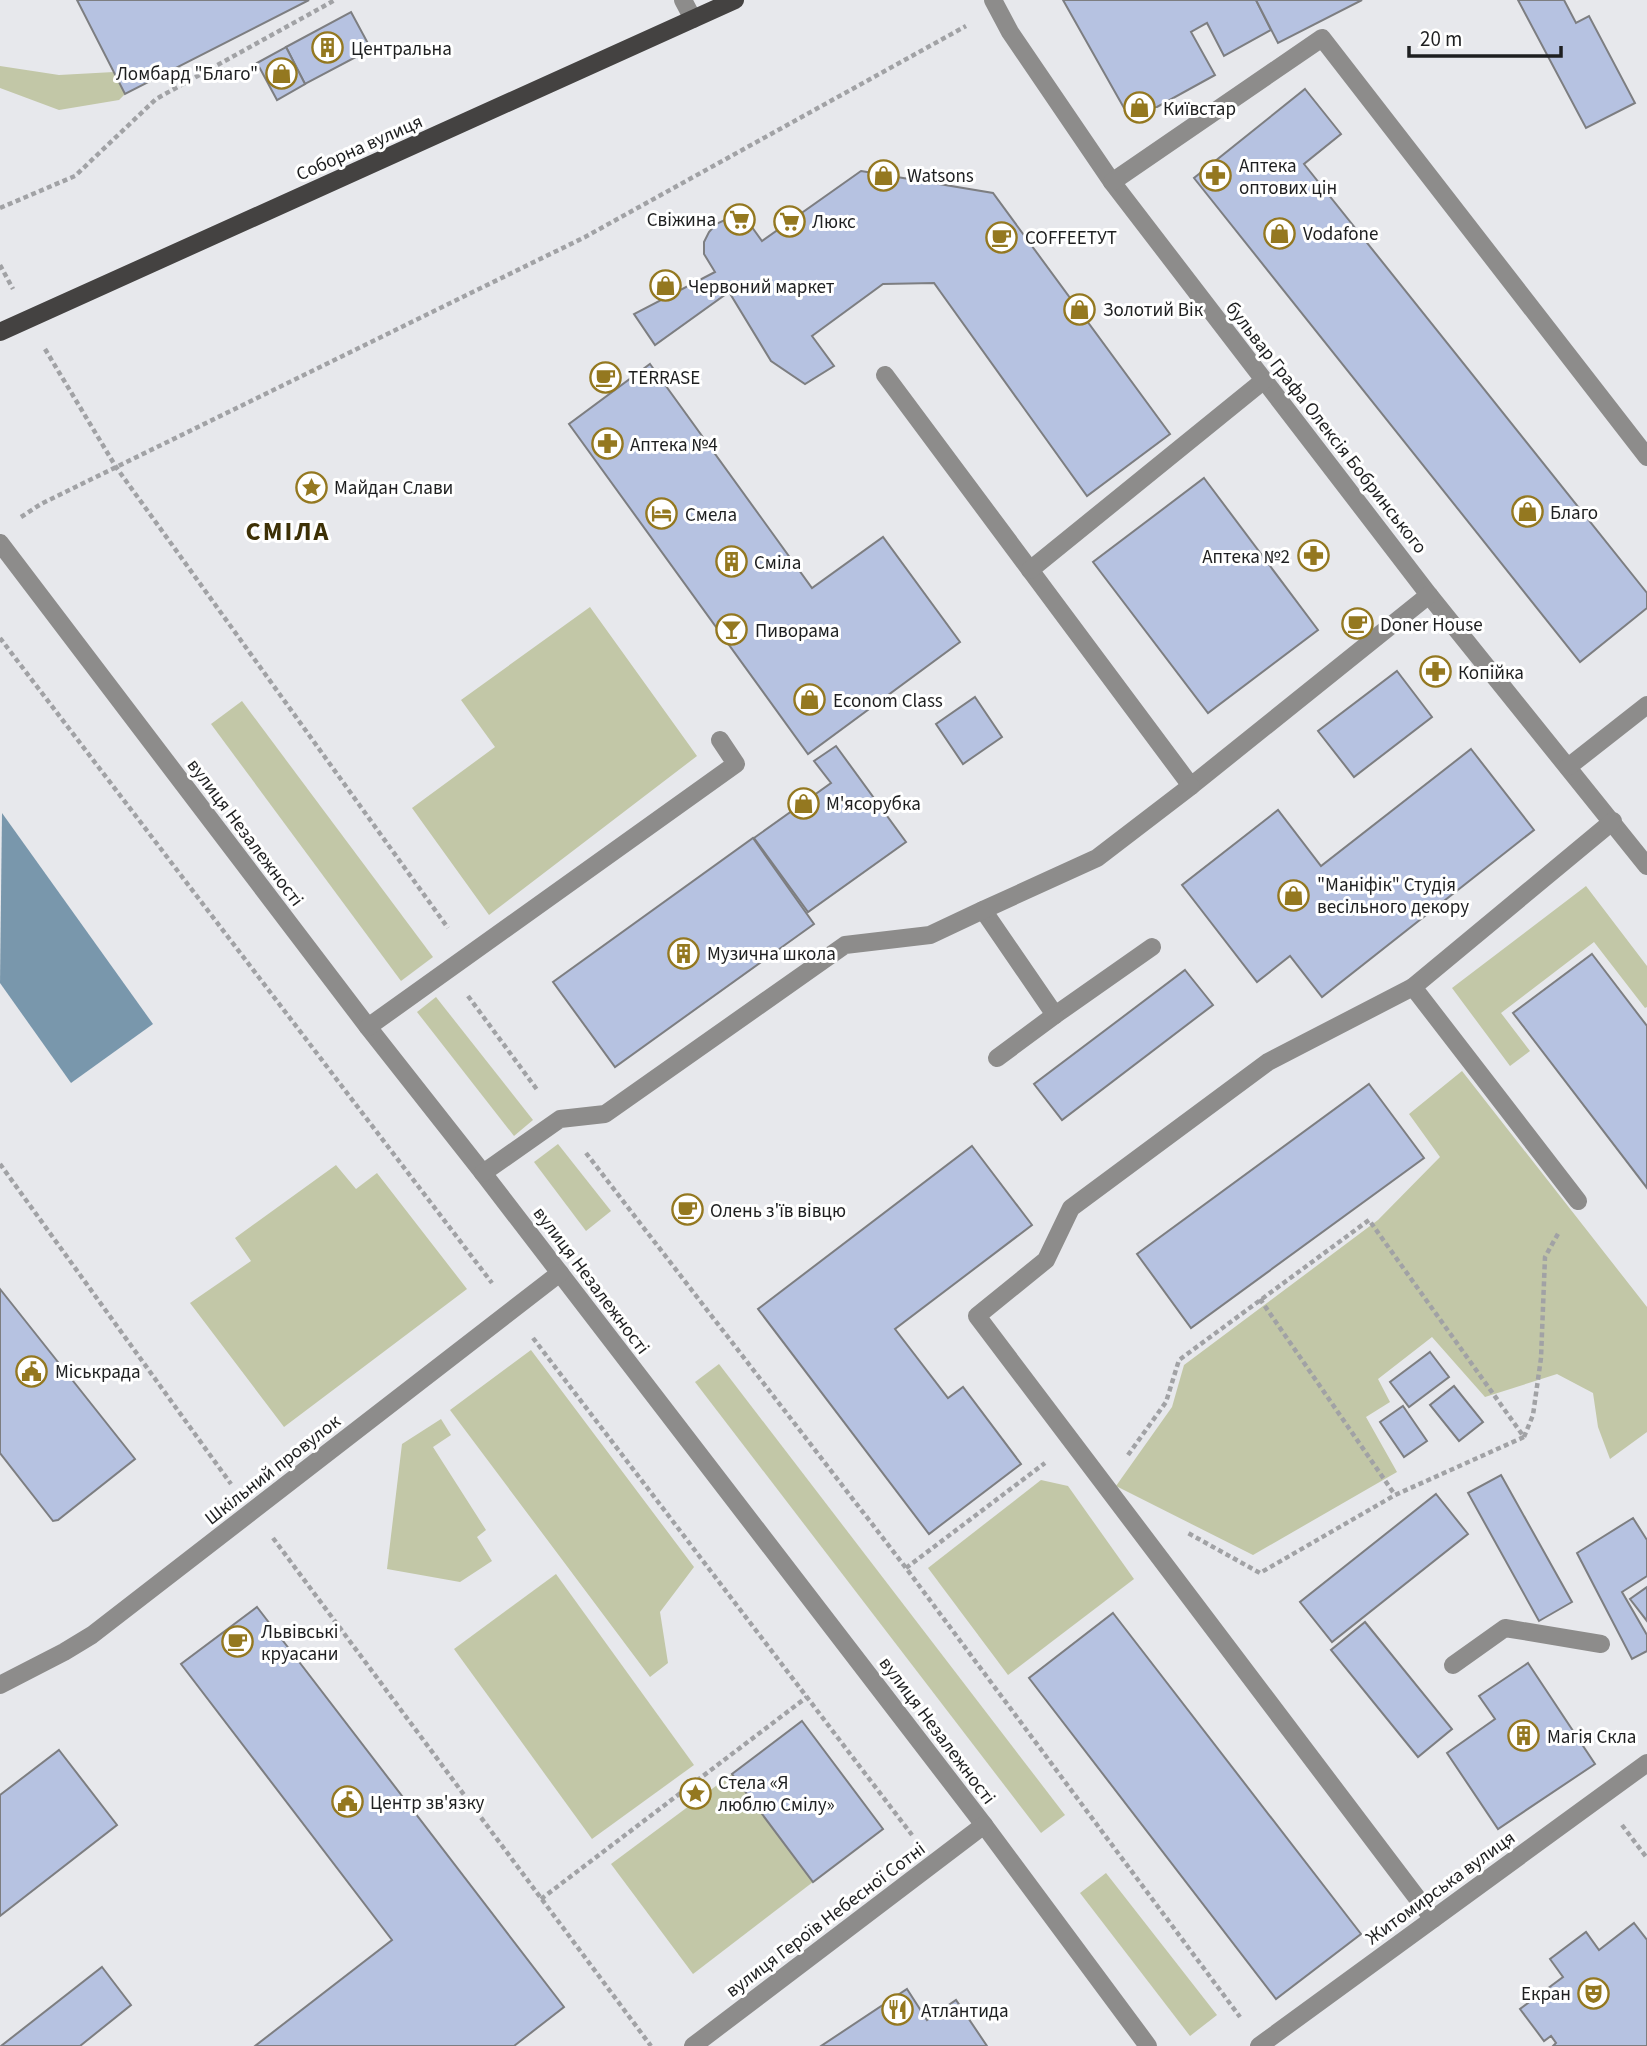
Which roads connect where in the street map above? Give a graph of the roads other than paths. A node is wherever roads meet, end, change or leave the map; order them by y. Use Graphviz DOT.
graph roads {
  1 [pos="683,0"];
  2 [pos="735,0"];
  3 [pos="993,0"];
  4 [pos="693,19"];
  5 [pos="1112,182"];
  6 [pos="0,332"];
  7 [pos="885,375"];
  8 [pos="1263,381"];
  9 [pos="1647,457"];
  10 [pos="0,543"];
  11 [pos="1030,570"];
  12 [pos="1429,595"];
  13 [pos="1647,705"];
  14 [pos="720,740"];
  15 [pos="1568,767"];
  16 [pos="1191,786"];
  17 [pos="1613,821"];
  18 [pos="1647,866"];
  19 [pos="983,911"];
  20 [pos="1152,947"];
  21 [pos="1413,988"];
  22 [pos="1055,1015"];
  23 [pos="368,1027"];
  24 [pos="996,1058"];
  25 [pos="483,1173"];
  26 [pos="1577,1201"];
  27 [pos="560,1273"];
  28 [pos="1601,1644"];
  29 [pos="1453,1665"];
  30 [pos="0,1685"];
  31 [pos="1647,1763"];
  32 [pos="984,1825"];
  33 [pos="1433,1919"];
  34 [pos="1260,2045"];
  35 [pos="693,2046"];
  36 [pos="1148,2046"];
  1 -- 4 [label="street"];
  2 -- 4 [label="main road, Соборна вулиця"];
  3 -- 5 [label="street, бульвар Графа Олексія Бобринського"];
  4 -- 6 [label="main road, Соборна вулиця"];
  5 -- 8 [label="street, бульвар Графа Олексія Бобринського"];
  5 -- 9 [label="street"];
  7 -- 11 [label="street"];
  8 -- 11 [label="street"];
  8 -- 12 [label="street, бульвар Графа Олексія Бобринського"];
  10 -- 23 [label="street, вулиця Незалежності"];
  11 -- 16 [label="street"];
  12 -- 15 [label="street, бульвар Графа Олексія Бобринського"];
  12 -- 16 [label="street"];
  13 -- 15 [label="street"];
  14 -- 23 [label="street"];
  15 -- 17 [label="street, бульвар Графа Олексія Бобринського"];
  16 -- 19 [label="street"];
  17 -- 18 [label="street, бульвар Графа Олексія Бобринського"];
  17 -- 21 [label="street"];
  19 -- 22 [label="street"];
  19 -- 25 [label="street"];
  20 -- 22 [label="street"];
  21 -- 26 [label="street"];
  21 -- 33 [label="street"];
  22 -- 24 [label="street"];
  23 -- 25 [label="street, вулиця Незалежності"];
  25 -- 27 [label="street, вулиця Незалежності"];
  27 -- 30 [label="street, Шкільний провулок"];
  27 -- 32 [label="street, вулиця Незалежності"];
  28 -- 29 [label="street"];
  31 -- 33 [label="street, Житомирська вулиця"];
  32 -- 35 [label="street, вулиця Героїв Небесної Сотні"];
  32 -- 36 [label="street, вулиця Незалежності"];
  33 -- 34 [label="street, Житомирська вулиця"];
}
